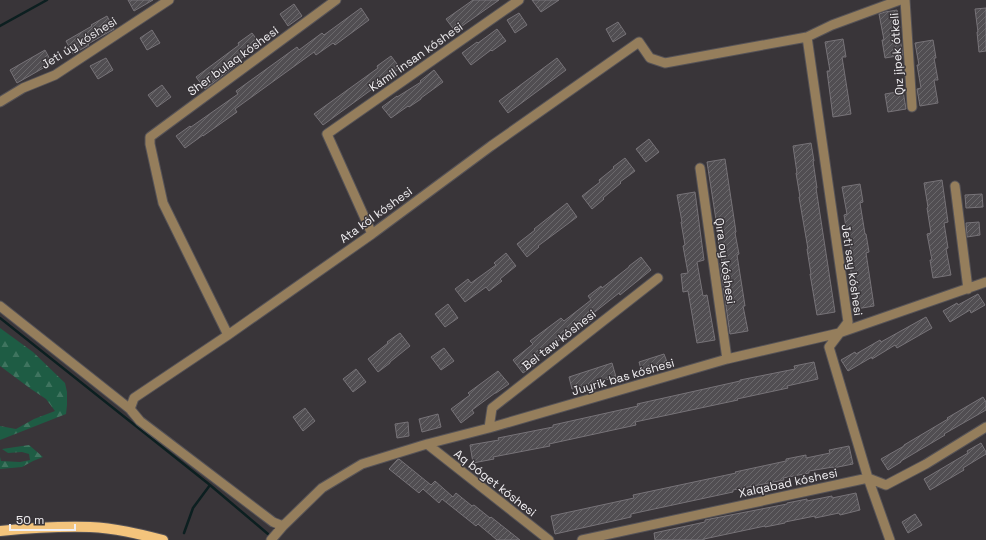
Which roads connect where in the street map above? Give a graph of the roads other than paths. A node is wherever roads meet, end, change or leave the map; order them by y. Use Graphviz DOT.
graph roads {
  1 [pos="169,0"];
  2 [pos="336,0"];
  3 [pos="519,0"];
  4 [pos="900,0"];
  5 [pos="905,0"];
  6 [pos="807,37"];
  7 [pos="0,102"];
  8 [pos="912,107"];
  9 [pos="700,168"];
  10 [pos="955,186"];
  11 [pos="372,234"];
  12 [pos="658,278"];
  13 [pos="986,282"];
  14 [pos="968,289"];
  15 [pos="0,306"];
  16 [pos="839,333"];
  17 [pos="228,335"];
  18 [pos="727,359"];
  19 [pos="130,409"];
  20 [pos="986,427"];
  21 [pos="489,428"];
  22 [pos="428,444"];
  23 [pos="868,478"];
  24 [pos="283,526"];
  25 [pos="0,532"];
  26 [pos="163,540"];
  27 [pos="271,540"];
  28 [pos="549,540"];
  29 [pos="582,540"];
  30 [pos="890,540"];
  1 -- 7 [label="street, Jeti úy kóshesi"];
  2 -- 17 [label="street, Sher bulaq kóshesi"];
  3 -- 11 [label="street, Kámil insan kóshesi"];
  4 -- 6 [label="street"];
  5 -- 8 [label="street, Qız jipek ótkeli"];
  6 -- 11 [label="street, Ata kól kóshesi"];
  6 -- 16 [label="street, Jeti say kóshesi"];
  9 -- 18 [label="street, Qıra oy kóshesi"];
  10 -- 14 [label="street"];
  11 -- 17 [label="street, Ata kól kóshesi"];
  12 -- 21 [label="street, Bel taw kóshesi"];
  13 -- 14 [label="street, Juyrik bas kóshesi"];
  14 -- 16 [label="street, Juyrik bas kóshesi"];
  15 -- 19 [label="street"];
  16 -- 18 [label="street, Juyrik bas kóshesi"];
  16 -- 23 [label="street, Jeti say kóshesi"];
  17 -- 19 [label="street, Ata kól kóshesi"];
  18 -- 21 [label="street, Juyrik bas kóshesi"];
  19 -- 24 [label="street"];
  20 -- 23 [label="street"];
  21 -- 22 [label="street, Juyrik bas kóshesi"];
  22 -- 24 [label="street, Juyrik bas kóshesi"];
  22 -- 28 [label="street, Aq bóget kóshesi"];
  23 -- 29 [label="street, Xalqabad kóshesi"];
  23 -- 30 [label="street, Jeti say kóshesi"];
  24 -- 27 [label="street, Juyrik bas kóshesi"];
  25 -- 26 [label="main road"];
}
